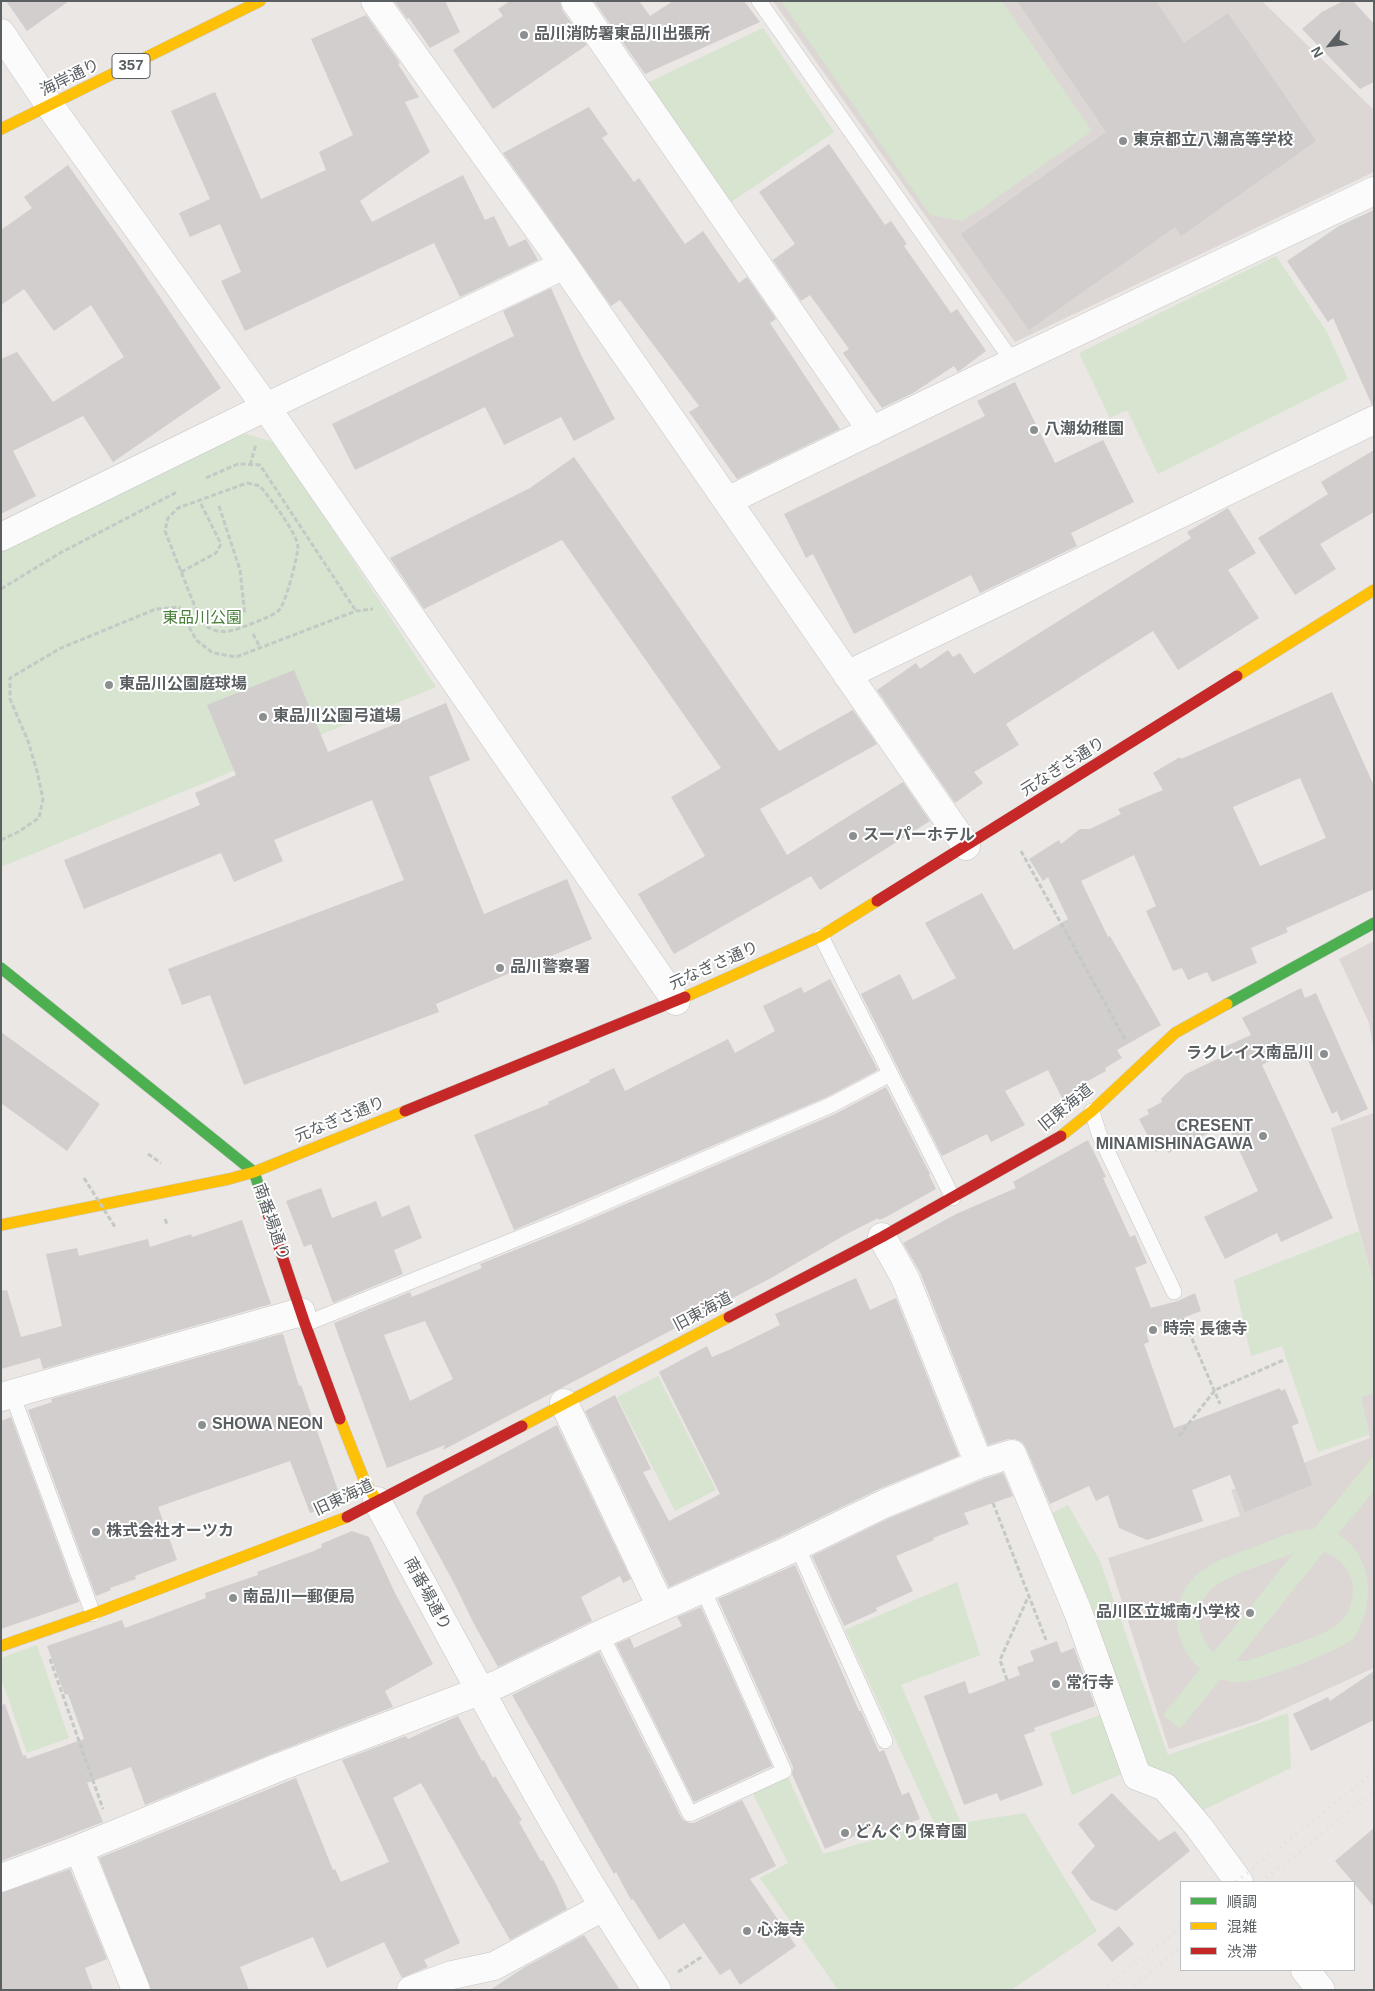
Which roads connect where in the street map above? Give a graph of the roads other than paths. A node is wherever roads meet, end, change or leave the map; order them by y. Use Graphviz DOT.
graph roads {
  1 [pos="260,1"];
  2 [pos="374,1"];
  3 [pos="575,1"];
  4 [pos="759,1"];
  5 [pos="1,33"];
  6 [pos="50,106"];
  7 [pos="1,130"];
  8 [pos="1374,191"];
  9 [pos="564,265"];
  10 [pos="1012,362"];
  11 [pos="266,407"];
  12 [pos="1374,420"];
  13 [pos="872,431"];
  14 [pos="727,501"];
  15 [pos="1,537"];
  16 [pos="1374,590"];
  17 [pos="848,674"];
  18 [pos="966,846"];
  19 [pos="1374,923"];
  20 [pos="821,936"];
  21 [pos="1,968"];
  22 [pos="676,1000"];
  23 [pos="890,1074"];
  24 [pos="1092,1111"];
  25 [pos="254,1172"];
  26 [pos="953,1198"];
  27 [pos="1,1225"];
  28 [pos="882,1237"];
  29 [pos="1174,1292"];
  30 [pos="303,1318"];
  31 [pos="7,1396"];
  32 [pos="564,1403"];
  33 [pos="979,1464"];
  34 [pos="377,1502"];
  35 [pos="797,1546"];
  36 [pos="703,1589"];
  37 [pos="661,1608"];
  38 [pos="93,1614"];
  39 [pos="601,1634"];
  40 [pos="1,1646"];
  41 [pos="480,1691"];
  42 [pos="885,1741"];
  43 [pos="79,1849"];
  44 [pos="1,1878"];
  45 [pos="1237,1881"];
  46 [pos="603,1907"];
  47 [pos="1306,1971"];
  48 [pos="666,1982"];
  49 [pos="136,1990"];
  50 [pos="410,1990"];
  51 [pos="1321,1990"];
  1 -- 6 [label="main road, 海岸通り / 357"];
  2 -- 9 [label="street"];
  3 -- 13 [label="street"];
  4 -- 10 [label="lane"];
  5 -- 6 [label="street"];
  6 -- 7 [label="main road, 海岸通り / 357"];
  6 -- 11 [label="street"];
  8 -- 10 [label="street"];
  9 -- 11 [label="street"];
  9 -- 14 [label="street"];
  10 -- 13 [label="street"];
  11 -- 15 [label="street"];
  11 -- 22 [label="street"];
  12 -- 17 [label="street"];
  13 -- 14 [label="street"];
  14 -- 17 [label="street"];
  16 -- 18 [label="main road, 元なぎさ通り"];
  17 -- 18 [label="street"];
  18 -- 20 [label="main road, 元なぎさ通り"];
  19 -- 24 [label="main road, 旧東海道"];
  20 -- 22 [label="main road, 元なぎさ通り"];
  20 -- 23 [label="lane"];
  21 -- 25 [label="main road"];
  22 -- 25 [label="main road, 元なぎさ通り"];
  23 -- 26 [label="lane"];
  23 -- 30 [label="lane"];
  24 -- 26 [label="main road, 旧東海道"];
  24 -- 29 [label="lane"];
  25 -- 27 [label="main road, 元なぎさ通り"];
  25 -- 30 [label="main road, 南番場通り"];
  26 -- 28 [label="main road, 旧東海道"];
  28 -- 32 [label="main road, 旧東海道"];
  28 -- 33 [label="street"];
  30 -- 31 [label="street"];
  30 -- 34 [label="main road, 南番場通り"];
  31 -- 38 [label="lane"];
  32 -- 34 [label="main road, 旧東海道"];
  32 -- 37 [label="street"];
  33 -- 35 [label="street"];
  33 -- 45 [label="street"];
  34 -- 38 [label="main road, 旧東海道"];
  34 -- 41 [label="street, 南番場通り"];
  35 -- 36 [label="street"];
  35 -- 42 [label="lane"];
  36 -- 37 [label="street"];
  36 -- 39 [label="lane"];
  37 -- 39 [label="street"];
  38 -- 40 [label="main road, 旧東海道"];
  39 -- 41 [label="street"];
  41 -- 43 [label="street"];
  41 -- 46 [label="street, 南番場通り"];
  43 -- 44 [label="street"];
  43 -- 49 [label="street"];
  46 -- 48 [label="street, 南番場通り"];
  46 -- 50 [label="street"];
  47 -- 51 [label="street"];
}
